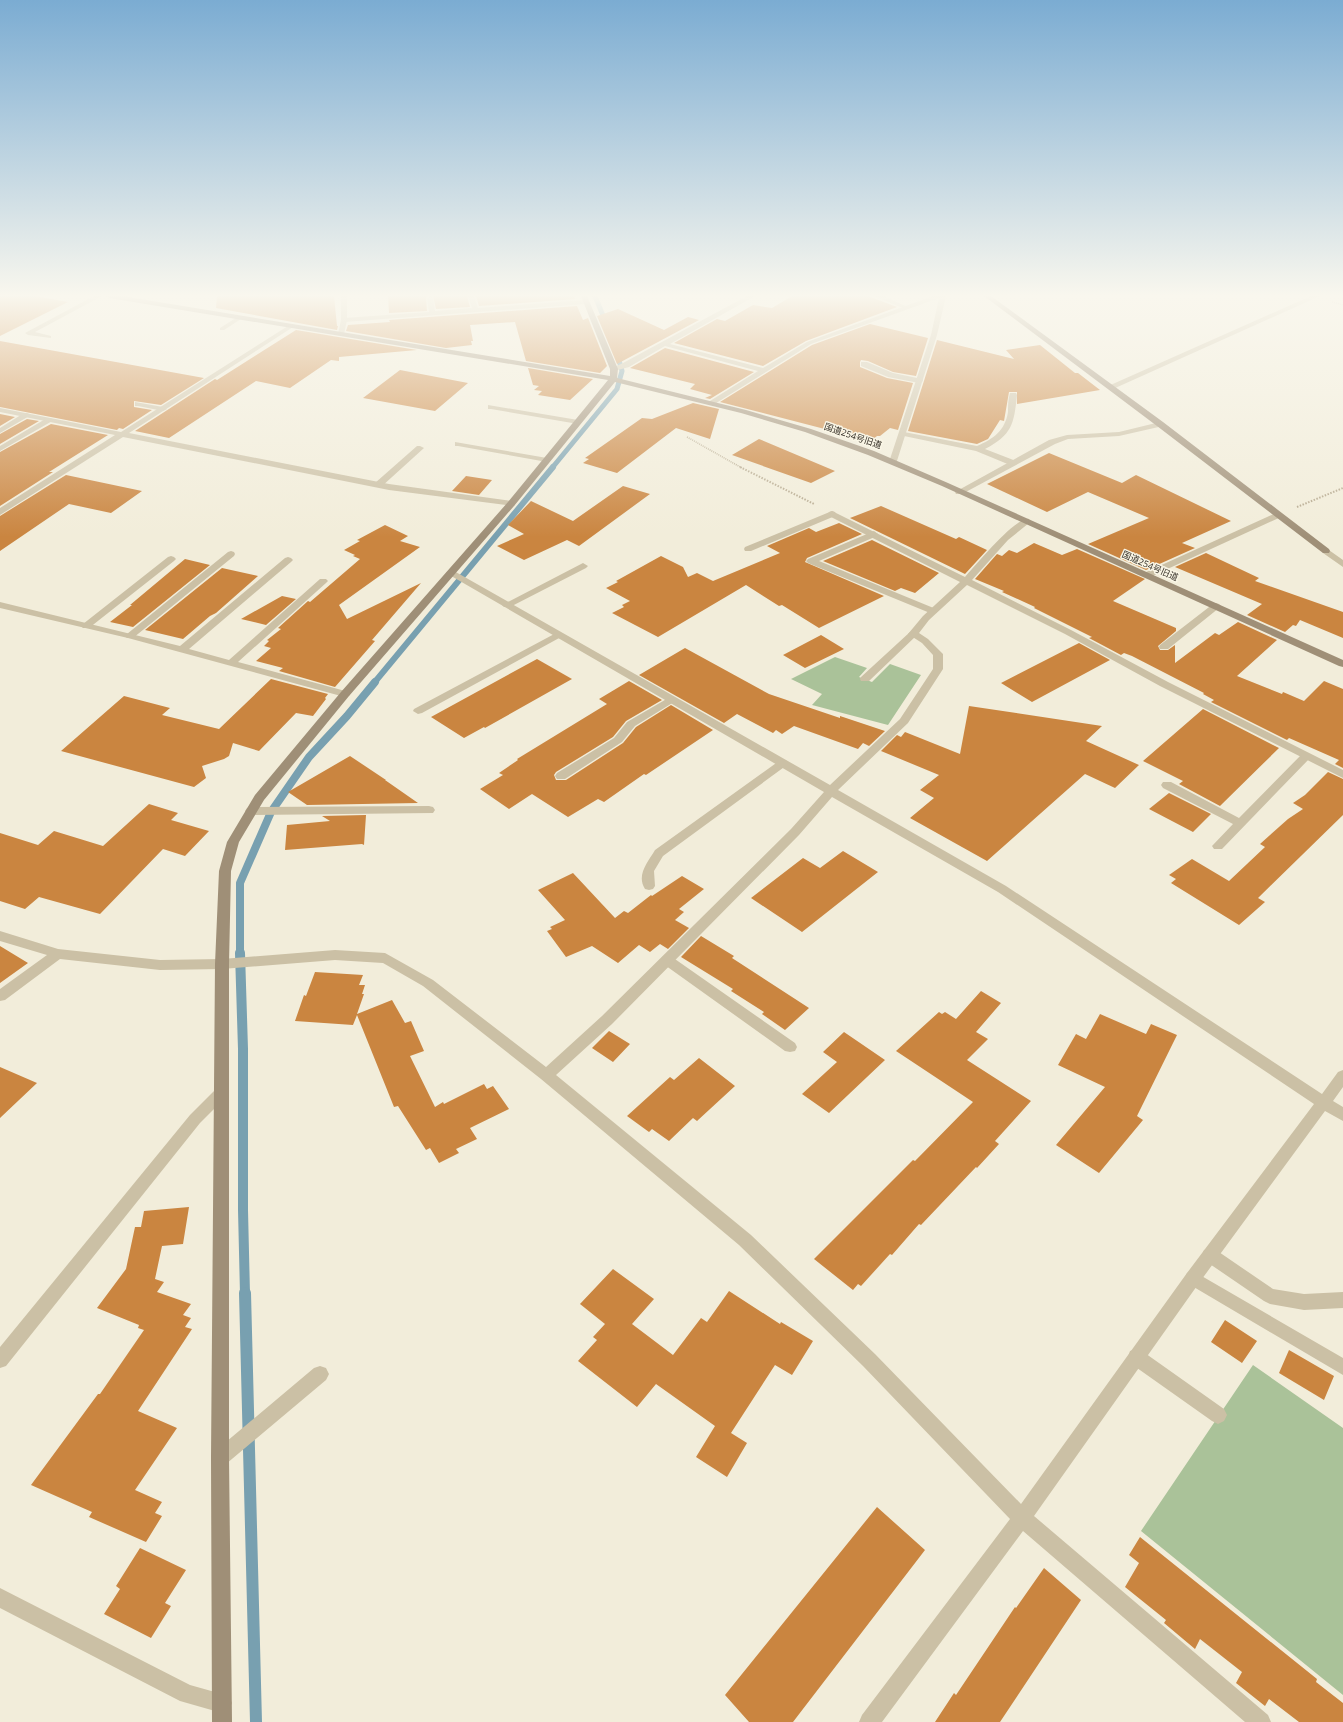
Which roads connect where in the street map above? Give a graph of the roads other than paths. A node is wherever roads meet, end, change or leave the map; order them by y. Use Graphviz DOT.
graph roads {
  1 [pos="213,376"];
  2 [pos="611,376"];
  3 [pos="621,376"];
  4 [pos="754,376"];
  5 [pos="900,376"];
  6 [pos="921,376"];
  7 [pos="1096,376"];
  8 [pos="1134,376"];
  9 [pos="919,381"];
  10 [pos="1110,387"];
  11 [pos="1013,395"];
  12 [pos="713,403"];
  13 [pos="138,404"];
  14 [pos="491,407"];
  15 [pos="162,409"];
  16 [pos="0,410"];
  17 [pos="27,415"];
  18 [pos="50,420"];
  19 [pos="578,422"];
  20 [pos="1160,424"];
  21 [pos="0,430"];
  22 [pos="124,434"];
  23 [pos="904,434"];
  24 [pos="458,444"];
  25 [pos="420,448"];
  26 [pos="0,449"];
  27 [pos="978,449"];
  28 [pos="547,460"];
  29 [pos="894,462"];
  30 [pos="1013,463"];
  31 [pos="378,485"];
  32 [pos="960,492"];
  33 [pos="512,504"];
  34 [pos="0,512"];
  35 [pos="1278,515"];
  36 [pos="1026,521"];
  37 [pos="874,534"];
  38 [pos="748,548"];
  39 [pos="231,554"];
  40 [pos="171,559"];
  41 [pos="288,560"];
  42 [pos="1343,564"];
  43 [pos="583,566"];
  44 [pos="451,573"];
  45 [pos="1147,575"];
  46 [pos="323,581"];
  47 [pos="966,581"];
  48 [pos="508,604"];
  49 [pos="0,605"];
  50 [pos="1216,606"];
  51 [pos="933,611"];
  52 [pos="86,626"];
  53 [pos="912,634"];
  54 [pos="558,635"];
  55 [pos="130,636"];
  56 [pos="1164,647"];
  57 [pos="182,650"];
  58 [pos="231,663"];
  59 [pos="1343,664"];
  60 [pos="865,679"];
  61 [pos="345,694"];
  62 [pos="670,700"];
  63 [pos="418,711"];
  64 [pos="1306,756"];
  65 [pos="783,763"];
  66 [pos="1343,774"];
  67 [pos="561,776"];
  68 [pos="1167,785"];
  69 [pos="831,791"];
  70 [pos="429,810"];
  71 [pos="251,811"];
  72 [pos="1240,823"];
  73 [pos="1218,846"];
  74 [pos="649,886"];
  75 [pos="0,936"];
  76 [pos="58,954"];
  77 [pos="667,960"];
  78 [pos="222,964"];
  79 [pos="0,996"];
  80 [pos="790,1047"];
  81 [pos="546,1075"];
  82 [pos="1343,1076"];
  83 [pos="222,1092"];
  84 [pos="1323,1103"];
  85 [pos="1343,1115"];
  86 [pos="1210,1255"];
  87 [pos="1193,1278"];
  88 [pos="1343,1300"];
  89 [pos="1136,1357"];
  90 [pos="0,1360"];
  91 [pos="1343,1367"];
  92 [pos="320,1374"];
  93 [pos="1218,1415"];
  94 [pos="220,1458"];
  95 [pos="1022,1518"];
  96 [pos="0,1598"];
  97 [pos="222,1713"];
  98 [pos="870,1722"];
  99 [pos="1260,1722"];
  1 -- 15 [label="street"];
  2 -- 19 [label="street"];
  3 -- 12 [label="street, 国道254号旧道"];
  4 -- 12 [label="street"];
  5 -- 9 [label="street"];
  6 -- 9 [label="street"];
  7 -- 10 [label="street"];
  8 -- 10 [label="street"];
  9 -- 23 [label="street"];
  10 -- 20 [label="street"];
  11 -- 27 [label="street"];
  12 -- 29 [label="street, 国道254号旧道"];
  13 -- 15 [label="street"];
  14 -- 19 [label="street"];
  15 -- 22 [label="street"];
  16 -- 17 [label="street"];
  17 -- 18 [label="street"];
  17 -- 21 [label="street"];
  18 -- 22 [label="street"];
  18 -- 26 [label="street"];
  19 -- 28 [label="street"];
  20 -- 30 [label="street"];
  20 -- 35 [label="street"];
  22 -- 31 [label="street"];
  22 -- 34 [label="street"];
  23 -- 27 [label="street"];
  23 -- 29 [label="street"];
  24 -- 28 [label="street"];
  25 -- 31 [label="street"];
  27 -- 30 [label="street"];
  28 -- 33 [label="street"];
  29 -- 32 [label="street, 国道254号旧道"];
  30 -- 32 [label="street"];
  31 -- 33 [label="street"];
  32 -- 36 [label="street, 国道254号旧道"];
  33 -- 44 [label="street"];
  35 -- 42 [label="street"];
  35 -- 45 [label="street"];
  36 -- 45 [label="street, 国道254号旧道"];
  36 -- 47 [label="street"];
  37 -- 38 [label="street"];
  37 -- 47 [label="street"];
  37 -- 51 [label="street"];
  39 -- 55 [label="street"];
  40 -- 52 [label="street"];
  41 -- 57 [label="street"];
  43 -- 48 [label="street"];
  44 -- 48 [label="street"];
  44 -- 61 [label="street"];
  45 -- 50 [label="street, 国道254号旧道"];
  46 -- 58 [label="street"];
  47 -- 51 [label="street"];
  47 -- 64 [label="street"];
  48 -- 54 [label="street"];
  49 -- 52 [label="street"];
  50 -- 56 [label="street"];
  50 -- 59 [label="street, 国道254号旧道"];
  51 -- 53 [label="street"];
  52 -- 55 [label="street"];
  53 -- 60 [label="street"];
  53 -- 69 [label="street"];
  54 -- 62 [label="street"];
  54 -- 63 [label="street"];
  55 -- 57 [label="street"];
  57 -- 58 [label="street"];
  58 -- 61 [label="street"];
  61 -- 71 [label="street"];
  62 -- 65 [label="street"];
  62 -- 67 [label="street"];
  64 -- 66 [label="street"];
  64 -- 72 [label="street"];
  65 -- 69 [label="street"];
  65 -- 74 [label="street"];
  68 -- 72 [label="street"];
  69 -- 77 [label="street"];
  69 -- 84 [label="street"];
  70 -- 71 [label="street"];
  71 -- 78 [label="street"];
  72 -- 73 [label="street"];
  75 -- 76 [label="street"];
  76 -- 78 [label="street"];
  76 -- 79 [label="street"];
  77 -- 80 [label="street"];
  77 -- 81 [label="street"];
  78 -- 81 [label="street"];
  78 -- 83 [label="street"];
  81 -- 95 [label="street"];
  82 -- 84 [label="street"];
  83 -- 90 [label="street"];
  83 -- 94 [label="street"];
  84 -- 85 [label="street"];
  84 -- 86 [label="street"];
  86 -- 87 [label="street"];
  86 -- 88 [label="street"];
  87 -- 89 [label="street"];
  87 -- 91 [label="street"];
  89 -- 93 [label="street"];
  89 -- 95 [label="street"];
  92 -- 94 [label="street"];
  94 -- 97 [label="street"];
  95 -- 98 [label="street"];
  95 -- 99 [label="street"];
  96 -- 97 [label="street"];
}
